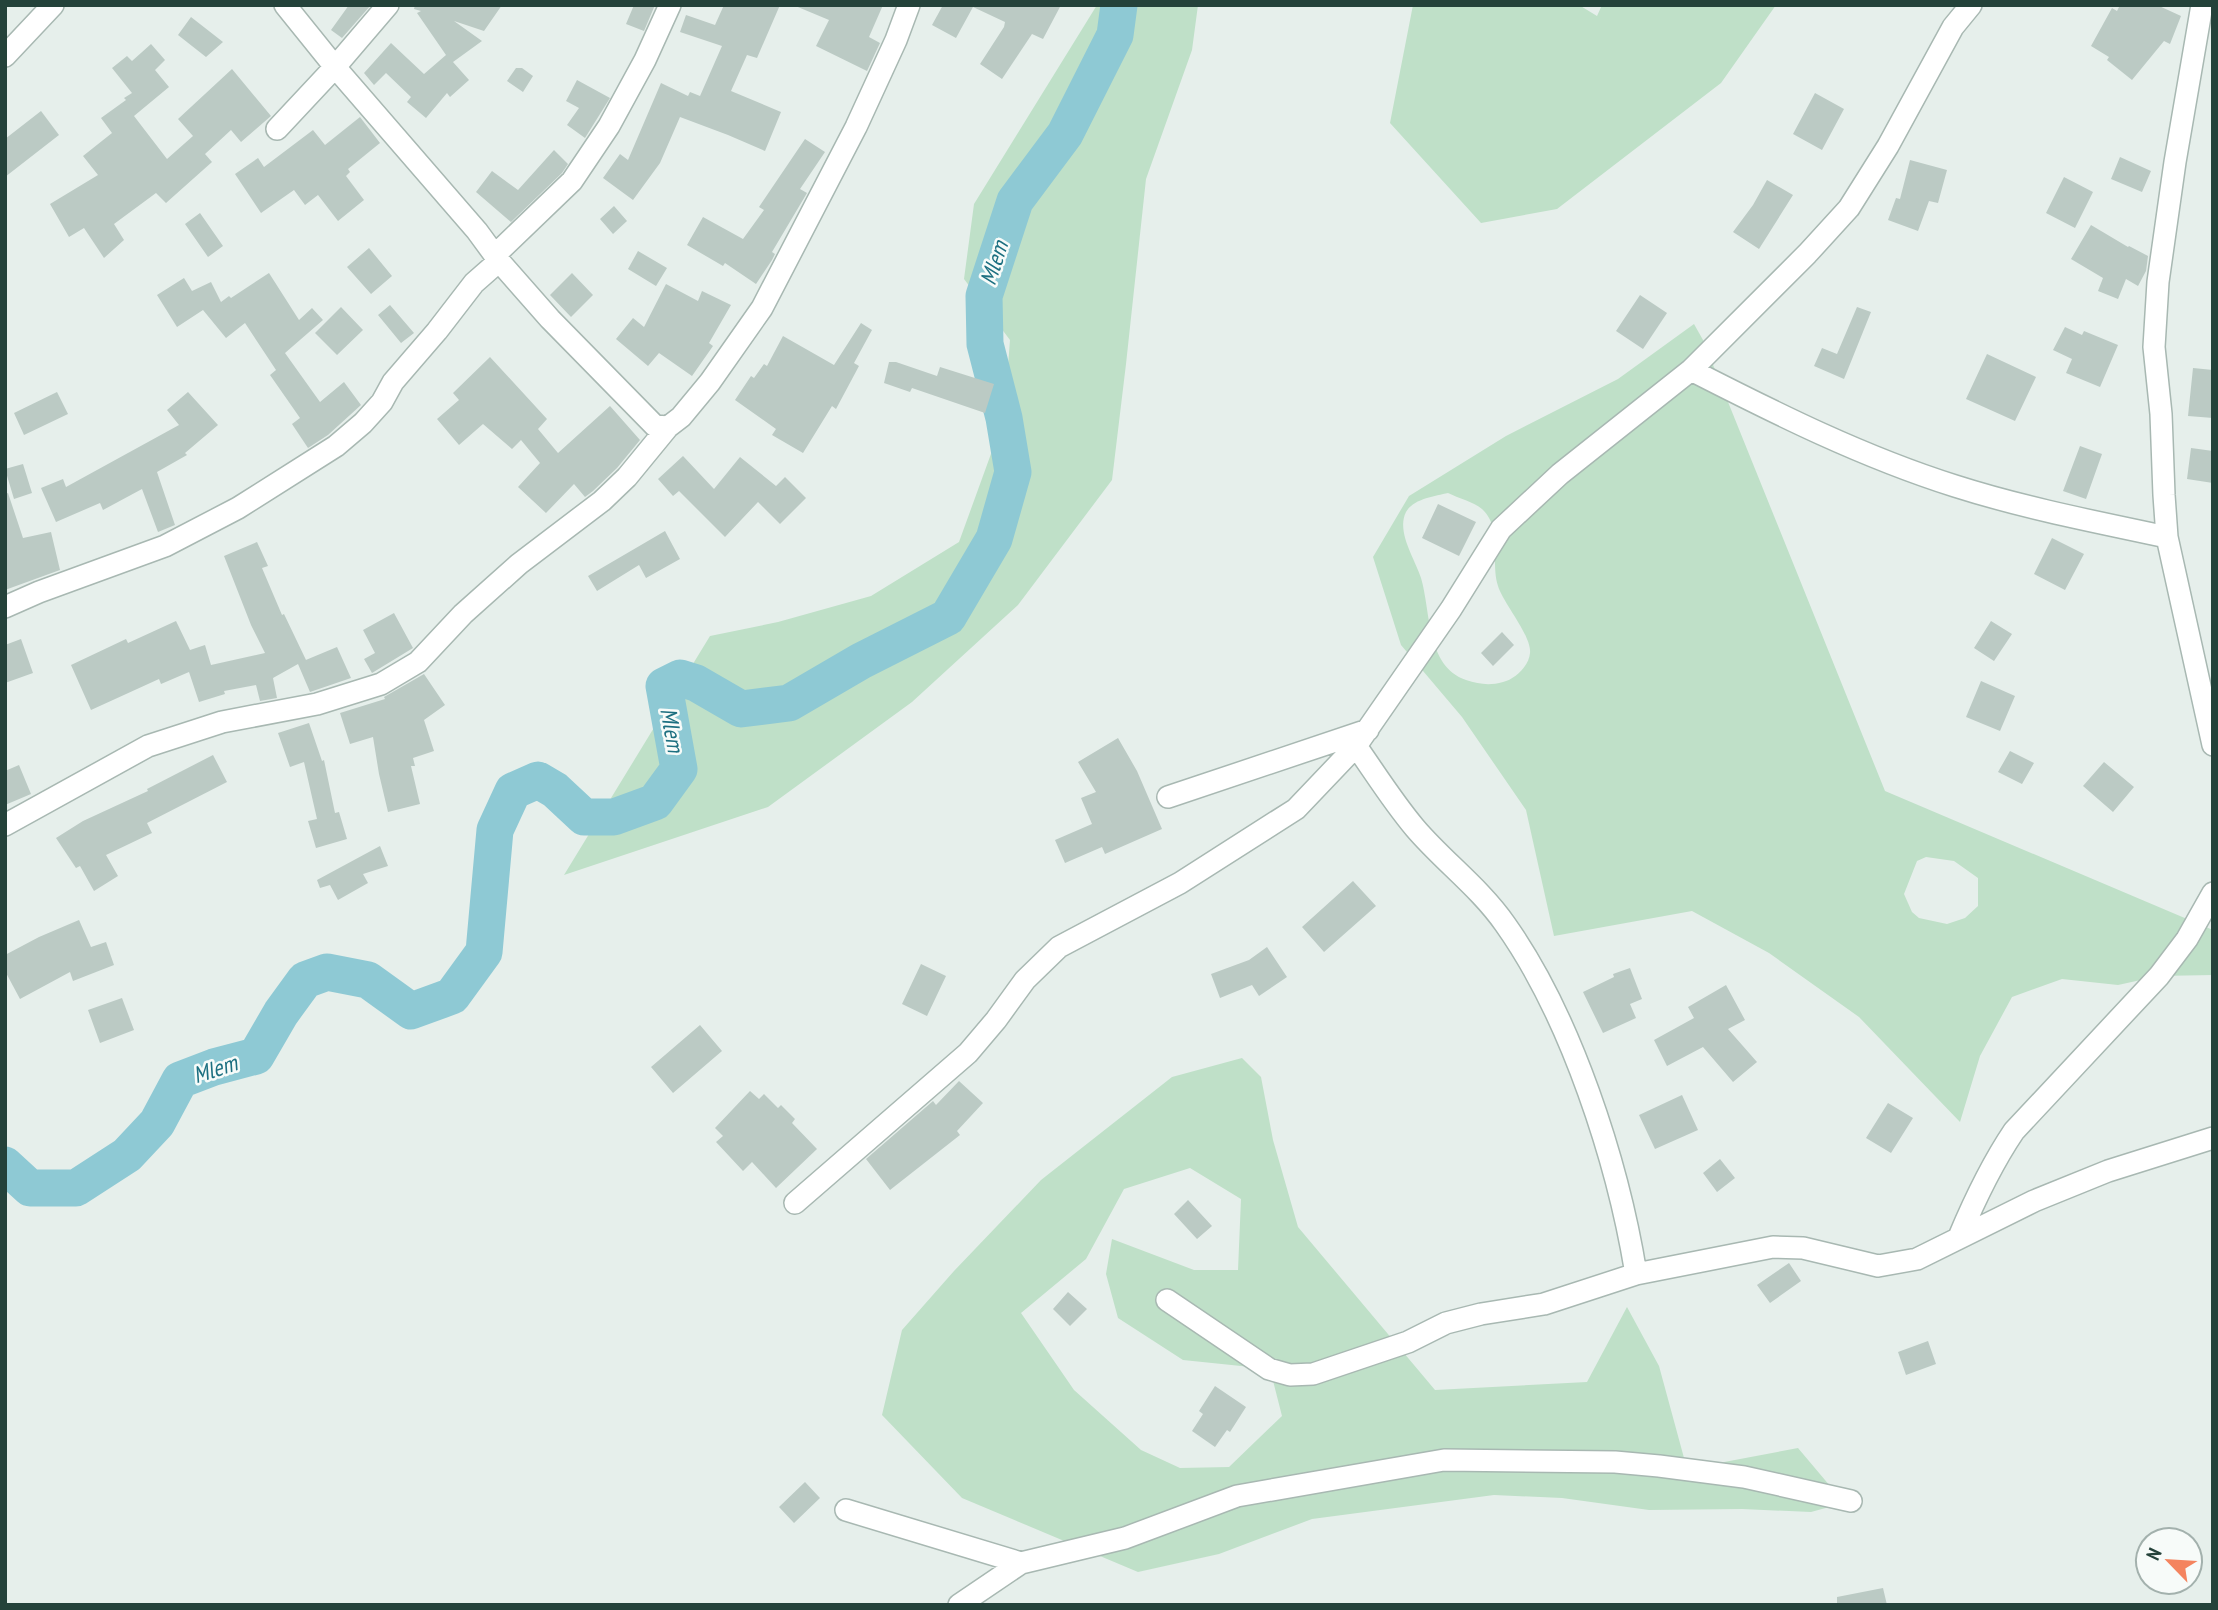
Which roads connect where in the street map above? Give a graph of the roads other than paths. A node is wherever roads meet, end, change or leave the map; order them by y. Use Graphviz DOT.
graph roads {
  1 [pos="52,5"];
  2 [pos="285,5"];
  3 [pos="388,5"];
  4 [pos="670,5"];
  5 [pos="909,5"];
  6 [pos="1971,5"];
  7 [pos="2202,5"];
  8 [pos="5,56"];
  9 [pos="335,67"];
  10 [pos="277,129"];
  11 [pos="497,258"];
  12 [pos="1691,370"];
  13 [pos="668,427"];
  14 [pos="2168,537"];
  15 [pos="5,607"];
  16 [pos="1362,738"];
  17 [pos="2213,746"];
  18 [pos="1168,797"];
  19 [pos="5,825"];
  20 [pos="2213,893"];
  21 [pos="2213,1138"];
  22 [pos="794,1203"];
  23 [pos="1959,1237"];
  24 [pos="1636,1274"];
  25 [pos="1167,1300"];
  26 [pos="1851,1501"];
  27 [pos="846,1510"];
  28 [pos="1021,1563"];
  29 [pos="959,1605"];
  1 -- 8 [label="street"];
  2 -- 9 [label="street"];
  3 -- 9 [label="street"];
  4 -- 11 [label="street"];
  5 -- 13 [label="street"];
  6 -- 12 [label="street"];
  7 -- 14 [label="street"];
  9 -- 10 [label="street"];
  9 -- 11 [label="street"];
  11 -- 13 [label="street"];
  11 -- 15 [label="street"];
  12 -- 14 [label="street"];
  12 -- 16 [label="street"];
  13 -- 19 [label="street"];
  14 -- 17 [label="street"];
  16 -- 18 [label="street"];
  16 -- 22 [label="street"];
  16 -- 24 [label="street"];
  20 -- 23 [label="street"];
  21 -- 23 [label="street"];
  23 -- 24 [label="street"];
  24 -- 25 [label="street"];
  26 -- 28 [label="street"];
  27 -- 28 [label="street"];
  28 -- 29 [label="street"];
}
